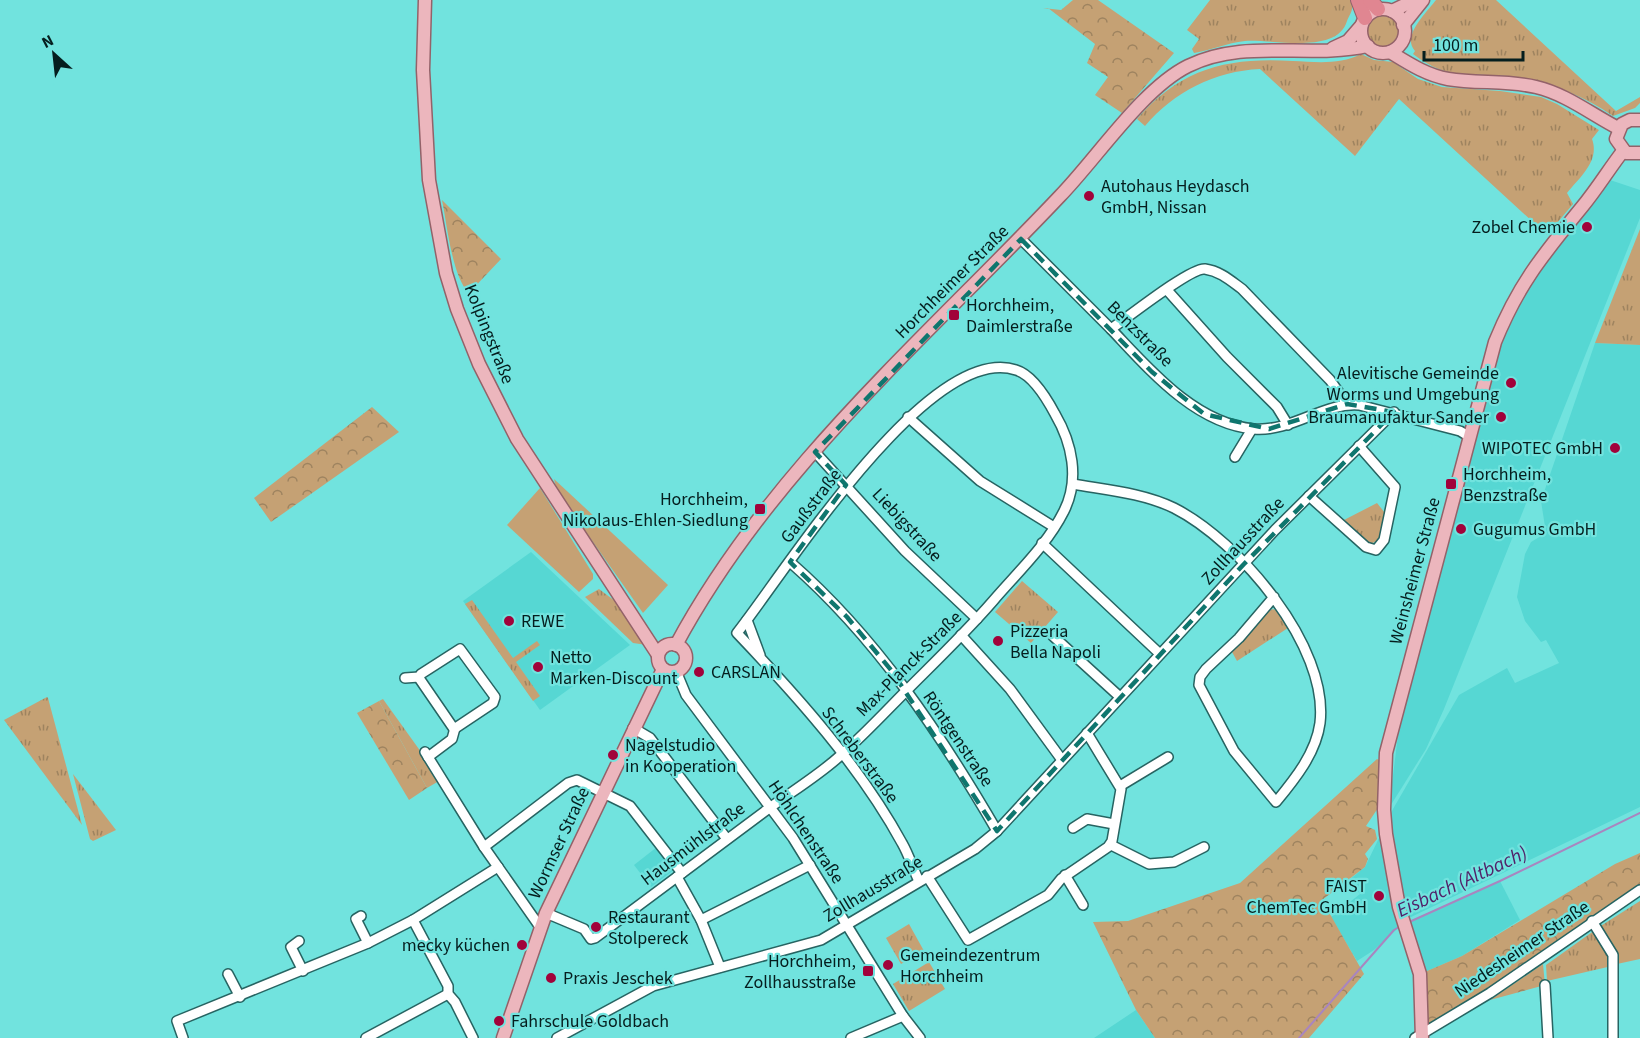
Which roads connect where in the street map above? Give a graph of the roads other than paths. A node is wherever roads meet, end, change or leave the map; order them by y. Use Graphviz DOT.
graph roads {
  1 [pos="1358,0"];
  2 [pos="1415,0"];
  3 [pos="1424,0"];
  4 [pos="425,4"];
  5 [pos="1380,7"];
  6 [pos="1363,22"];
  7 [pos="1403,25"];
  8 [pos="1400,44"];
  9 [pos="1368,46"];
  10 [pos="1320,51"];
  11 [pos="1390,52"];
  12 [pos="1432,74"];
  13 [pos="1640,120"];
  14 [pos="1618,128"];
  15 [pos="1623,151"];
  16 [pos="1640,153"];
  17 [pos="1021,239"];
  18 [pos="1167,290"];
  19 [pos="1111,329"];
  20 [pos="1347,404"];
  21 [pos="1394,412"];
  22 [pos="908,417"];
  23 [pos="1288,425"];
  24 [pos="1252,429"];
  25 [pos="1470,437"];
  26 [pos="1359,446"];
  27 [pos="815,452"];
  28 [pos="1235,457"];
  29 [pos="1073,483"];
  30 [pos="846,485"];
  31 [pos="1309,496"];
  32 [pos="1054,527"];
  33 [pos="1042,543"];
  34 [pos="790,562"];
  35 [pos="1244,564"];
  36 [pos="1274,597"];
  37 [pos="977,619"];
  38 [pos="747,620"];
  39 [pos="961,635"];
  40 [pos="1053,636"];
  41 [pos="667,648"];
  42 [pos="1160,654"];
  43 [pos="663,669"];
  44 [pos="676,671"];
  45 [pos="419,677"];
  46 [pos="405,678"];
  47 [pos="906,691"];
  48 [pos="1120,697"];
  49 [pos="455,728"];
  50 [pos="633,728"];
  51 [pos="1087,733"];
  52 [pos="842,755"];
  53 [pos="1168,757"];
  54 [pos="1062,760"];
  55 [pos="1120,786"];
  56 [pos="603,792"];
  57 [pos="770,807"];
  58 [pos="1114,824"];
  59 [pos="1073,828"];
  60 [pos="997,831"];
  61 [pos="727,839"];
  62 [pos="1111,845"];
  63 [pos="484,847"];
  64 [pos="1204,847"];
  65 [pos="810,865"];
  66 [pos="498,867"];
  67 [pos="679,875"];
  68 [pos="1065,875"];
  69 [pos="923,879"];
  70 [pos="1640,890"];
  71 [pos="1083,905"];
  72 [pos="546,913"];
  73 [pos="361,916"];
  74 [pos="413,920"];
  75 [pos="701,920"];
  76 [pos="1592,921"];
  77 [pos="540,927"];
  78 [pos="846,927"];
  79 [pos="299,941"];
  80 [pos="368,943"];
  81 [pos="720,968"];
  82 [pos="303,971"];
  83 [pos="228,974"];
  84 [pos="1545,985"];
  85 [pos="448,994"];
  86 [pos="240,998"];
  87 [pos="903,1016"];
  88 [pos="1420,1036"];
  89 [pos="183,1038"];
  90 [pos="366,1038"];
  91 [pos="473,1038"];
  92 [pos="503,1038"];
  93 [pos="557,1038"];
  94 [pos="851,1038"];
  95 [pos="920,1038"];
  96 [pos="1548,1038"];
  97 [pos="1613,1038"];
  1 -- 6 [label="highway"];
  2 -- 5 [label="main road"];
  3 -- 7 [label="main road"];
  4 -- 41 [label="main road, Kolpingstraße"];
  5 -- 6 [label="main road"];
  5 -- 7 [label="main road"];
  6 -- 9 [label="main road"];
  6 -- 10 [label="main road, Horchheimer Straße"];
  7 -- 8 [label="main road"];
  8 -- 11 [label="main road"];
  8 -- 12 [label="main road"];
  9 -- 10 [label="main road, Horchheimer Straße"];
  9 -- 11 [label="main road"];
  10 -- 17 [label="main road, Horchheimer Straße"];
  11 -- 12 [label="main road"];
  12 -- 14 [label="main road"];
  13 -- 14 [label="main road"];
  14 -- 15 [label="main road"];
  15 -- 16 [label="main road"];
  15 -- 25 [label="main road, Weinsheimer Straße"];
  17 -- 19 [label="street, Benzstraße"];
  17 -- 27 [label="main road, Horchheimer Straße"];
  18 -- 19 [label="street"];
  18 -- 20 [label="street"];
  18 -- 23 [label="street"];
  19 -- 24 [label="street, Benzstraße"];
  20 -- 21 [label="street, Benzstraße"];
  20 -- 23 [label="street, Benzstraße"];
  21 -- 25 [label="street, Benzstraße"];
  21 -- 26 [label="street, Zollhausstraße"];
  22 -- 29 [label="street, Gaußstraße"];
  22 -- 30 [label="street, Gaußstraße"];
  22 -- 32 [label="street"];
  23 -- 24 [label="street, Benzstraße"];
  24 -- 28 [label="street"];
  25 -- 88 [label="main road, Weinsheimer Straße"];
  26 -- 31 [label="street, Zollhausstraße"];
  26 -- 31 [label="street"];
  27 -- 30 [label="street, Liebigstraße"];
  27 -- 41 [label="main road, Horchheimer Straße"];
  29 -- 32 [label="street, Max-Planck-Straße"];
  29 -- 35 [label="street"];
  30 -- 34 [label="street, Gaußstraße"];
  30 -- 37 [label="street, Liebigstraße"];
  31 -- 35 [label="street, Zollhausstraße"];
  32 -- 33 [label="street, Max-Planck-Straße"];
  33 -- 37 [label="street, Max-Planck-Straße"];
  33 -- 42 [label="street"];
  34 -- 38 [label="street, Gaußstraße"];
  34 -- 47 [label="street, Röntgenstraße"];
  35 -- 36 [label="street"];
  35 -- 42 [label="street, Zollhausstraße"];
  36 -- 36 [label="street"];
  37 -- 39 [label="street, Max-Planck-Straße"];
  38 -- 52 [label="street, Schreberstraße"];
  39 -- 47 [label="street, Max-Planck-Straße"];
  39 -- 54 [label="street"];
  40 -- 48 [label="street"];
  41 -- 43 [label="main road"];
  41 -- 44 [label="main road"];
  42 -- 48 [label="street, Zollhausstraße"];
  43 -- 44 [label="main road"];
  43 -- 50 [label="main road, Wormser Straße"];
  44 -- 57 [label="street, Höhlchenstraße"];
  45 -- 46 [label="street"];
  45 -- 49 [label="street"];
  45 -- 49 [label="street"];
  47 -- 52 [label="street, Max-Planck-Straße"];
  47 -- 60 [label="street, Röntgenstraße"];
  48 -- 51 [label="street, Zollhausstraße"];
  49 -- 63 [label="street"];
  50 -- 56 [label="main road, Wormser Straße"];
  50 -- 61 [label="street"];
  51 -- 54 [label="street, Zollhausstraße"];
  51 -- 55 [label="street"];
  52 -- 57 [label="street, Max-Planck-Straße"];
  52 -- 69 [label="street, Schreberstraße"];
  53 -- 55 [label="street"];
  54 -- 60 [label="street, Zollhausstraße"];
  55 -- 58 [label="street"];
  56 -- 63 [label="street"];
  56 -- 67 [label="street"];
  56 -- 72 [label="main road, Wormser Straße"];
  57 -- 61 [label="street, Hausmühlstraße"];
  57 -- 65 [label="street, Höhlchenstraße"];
  58 -- 59 [label="street"];
  58 -- 62 [label="street"];
  60 -- 69 [label="street, Zollhausstraße"];
  61 -- 67 [label="street, Hausmühlstraße"];
  62 -- 64 [label="street"];
  62 -- 68 [label="street"];
  63 -- 66 [label="street"];
  65 -- 75 [label="street"];
  65 -- 78 [label="street, Höhlchenstraße"];
  66 -- 74 [label="street"];
  66 -- 77 [label="street"];
  67 -- 72 [label="street, Hausmühlstraße"];
  67 -- 75 [label="street"];
  68 -- 69 [label="street, Schreberstraße"];
  68 -- 71 [label="street"];
  69 -- 78 [label="street, Zollhausstraße"];
  70 -- 76 [label="street, Niedesheimer Straße"];
  72 -- 77 [label="main road, Wormser Straße"];
  73 -- 80 [label="street"];
  74 -- 80 [label="street"];
  74 -- 85 [label="street"];
  75 -- 81 [label="street"];
  76 -- 88 [label="street, Niedesheimer Straße"];
  76 -- 97 [label="street"];
  77 -- 92 [label="main road, Wormser Straße"];
  78 -- 81 [label="street, Zollhausstraße"];
  78 -- 87 [label="street, Höhlchenstraße"];
  79 -- 82 [label="street"];
  80 -- 82 [label="street"];
  81 -- 93 [label="street, Zollhausstraße"];
  82 -- 86 [label="street"];
  83 -- 86 [label="street"];
  84 -- 96 [label="street"];
  85 -- 90 [label="street"];
  85 -- 91 [label="street"];
  86 -- 89 [label="street"];
  87 -- 94 [label="street"];
  87 -- 95 [label="street, Höhlchenstraße"];
}
